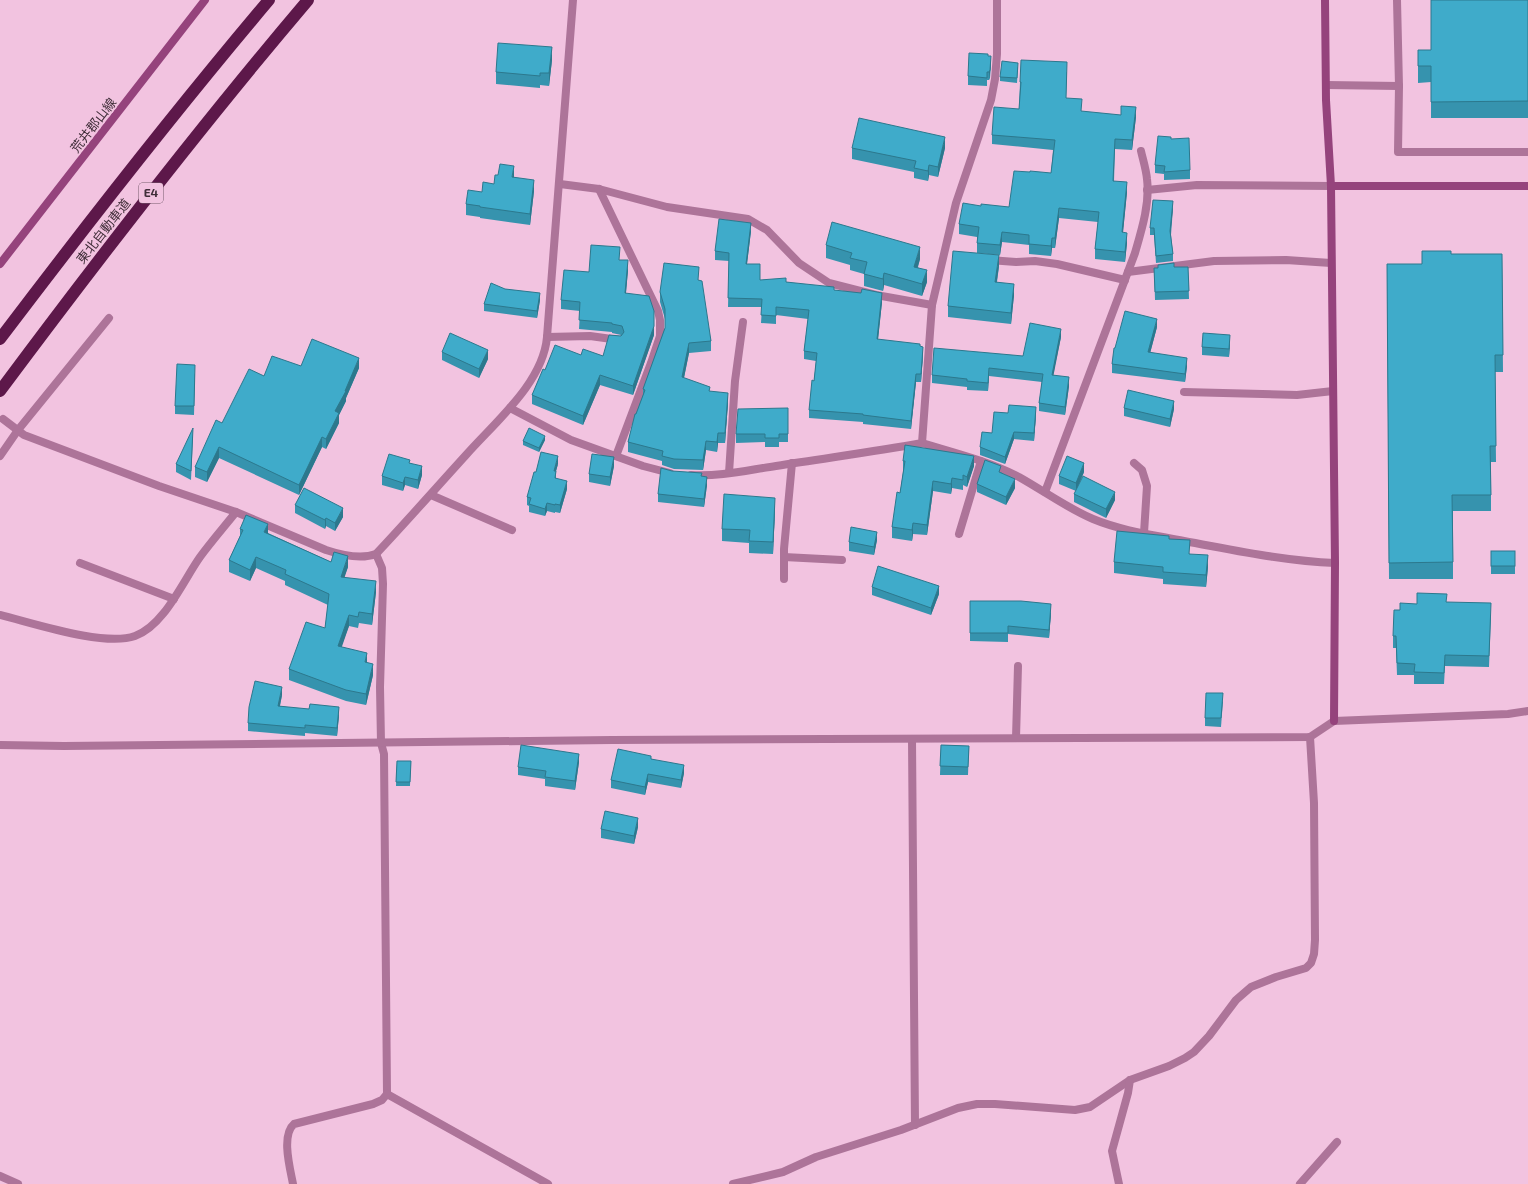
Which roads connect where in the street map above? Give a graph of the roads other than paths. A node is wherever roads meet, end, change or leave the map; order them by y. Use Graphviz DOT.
graph roads {
  1 [pos="205,0"];
  2 [pos="269,0"];
  3 [pos="308,0"];
  4 [pos="574,0"];
  5 [pos="997,0"];
  6 [pos="1325,0"];
  7 [pos="1397,0"];
  8 [pos="1326,85"];
  9 [pos="1399,86"];
  10 [pos="1142,151"];
  11 [pos="1528,152"];
  12 [pos="560,184"];
  13 [pos="1331,186"];
  14 [pos="1528,186"];
  15 [pos="599,190"];
  16 [pos="1147,190"];
  17 [pos="982,260"];
  18 [pos="1331,263"];
  19 [pos="0,264"];
  20 [pos="1127,276"];
  21 [pos="932,305"];
  22 [pos="109,318"];
  23 [pos="743,322"];
  24 [pos="548,337"];
  25 [pos="0,339"];
  26 [pos="619,340"];
  27 [pos="0,391"];
  28 [pos="1333,391"];
  29 [pos="1184,392"];
  30 [pos="510,408"];
  31 [pos="3,419"];
  32 [pos="18,430"];
  33 [pos="922,443"];
  34 [pos="0,456"];
  35 [pos="616,456"];
  36 [pos="981,461"];
  37 [pos="792,463"];
  38 [pos="1134,464"];
  39 [pos="729,473"];
  40 [pos="1045,492"];
  41 [pos="432,495"];
  42 [pos="236,512"];
  43 [pos="512,530"];
  44 [pos="1144,533"];
  45 [pos="959,534"];
  46 [pos="376,554"];
  47 [pos="784,556"];
  48 [pos="842,560"];
  49 [pos="1334,562"];
  50 [pos="80,563"];
  51 [pos="784,579"];
  52 [pos="174,599"];
  53 [pos="0,615"];
  54 [pos="1018,666"];
  55 [pos="1528,711"];
  56 [pos="1334,720"];
  57 [pos="1310,737"];
  58 [pos="1016,738"];
  59 [pos="912,739"];
  60 [pos="381,742"];
  61 [pos="0,745"];
  62 [pos="1130,1080"];
  63 [pos="387,1094"];
  64 [pos="915,1124"];
  65 [pos="1337,1142"];
  66 [pos="0,1176"];
  67 [pos="18,1184"];
  68 [pos="293,1184"];
  69 [pos="548,1184"];
  70 [pos="733,1184"];
  71 [pos="1119,1184"];
  72 [pos="1300,1184"];
  1 -- 19 [label="street, 荒井郡山線"];
  2 -- 25 [label="highway, 東北自動車道 / E4"];
  3 -- 27 [label="highway, 東北自動車道 / E4"];
  4 -- 12 [label="street"];
  5 -- 21 [label="street"];
  6 -- 8 [label="street"];
  7 -- 9 [label="street"];
  8 -- 9 [label="street"];
  8 -- 13 [label="street"];
  9 -- 11 [label="street"];
  10 -- 16 [label="street"];
  12 -- 15 [label="street"];
  12 -- 24 [label="street"];
  13 -- 14 [label="street"];
  13 -- 16 [label="street"];
  13 -- 18 [label="street"];
  15 -- 21 [label="street"];
  15 -- 35 [label="street"];
  16 -- 20 [label="street"];
  17 -- 20 [label="street"];
  18 -- 20 [label="street"];
  18 -- 28 [label="street"];
  20 -- 40 [label="street"];
  21 -- 33 [label="street"];
  22 -- 32 [label="street"];
  23 -- 39 [label="street"];
  24 -- 26 [label="street"];
  24 -- 30 [label="street"];
  28 -- 29 [label="street"];
  28 -- 49 [label="street"];
  30 -- 35 [label="street"];
  30 -- 41 [label="street"];
  31 -- 32 [label="street"];
  32 -- 34 [label="street"];
  32 -- 42 [label="street"];
  33 -- 36 [label="street"];
  33 -- 37 [label="street"];
  35 -- 39 [label="street"];
  36 -- 40 [label="street"];
  36 -- 45 [label="street"];
  37 -- 39 [label="street"];
  37 -- 47 [label="street"];
  38 -- 44 [label="street"];
  40 -- 44 [label="street"];
  41 -- 43 [label="street"];
  41 -- 46 [label="street"];
  42 -- 46 [label="street"];
  42 -- 52 [label="street"];
  44 -- 49 [label="street"];
  46 -- 60 [label="street"];
  47 -- 48 [label="street"];
  47 -- 51 [label="street"];
  49 -- 56 [label="street"];
  50 -- 52 [label="street"];
  52 -- 53 [label="street"];
  54 -- 58 [label="street"];
  55 -- 56 [label="street"];
  56 -- 57 [label="street"];
  57 -- 58 [label="street"];
  57 -- 62 [label="street"];
  58 -- 59 [label="street"];
  59 -- 60 [label="street"];
  59 -- 64 [label="street"];
  60 -- 61 [label="street"];
  60 -- 63 [label="street"];
  62 -- 64 [label="street"];
  62 -- 71 [label="street"];
  63 -- 68 [label="street"];
  63 -- 69 [label="street"];
  64 -- 70 [label="street"];
  65 -- 72 [label="street"];
  66 -- 67 [label="street"];
}
